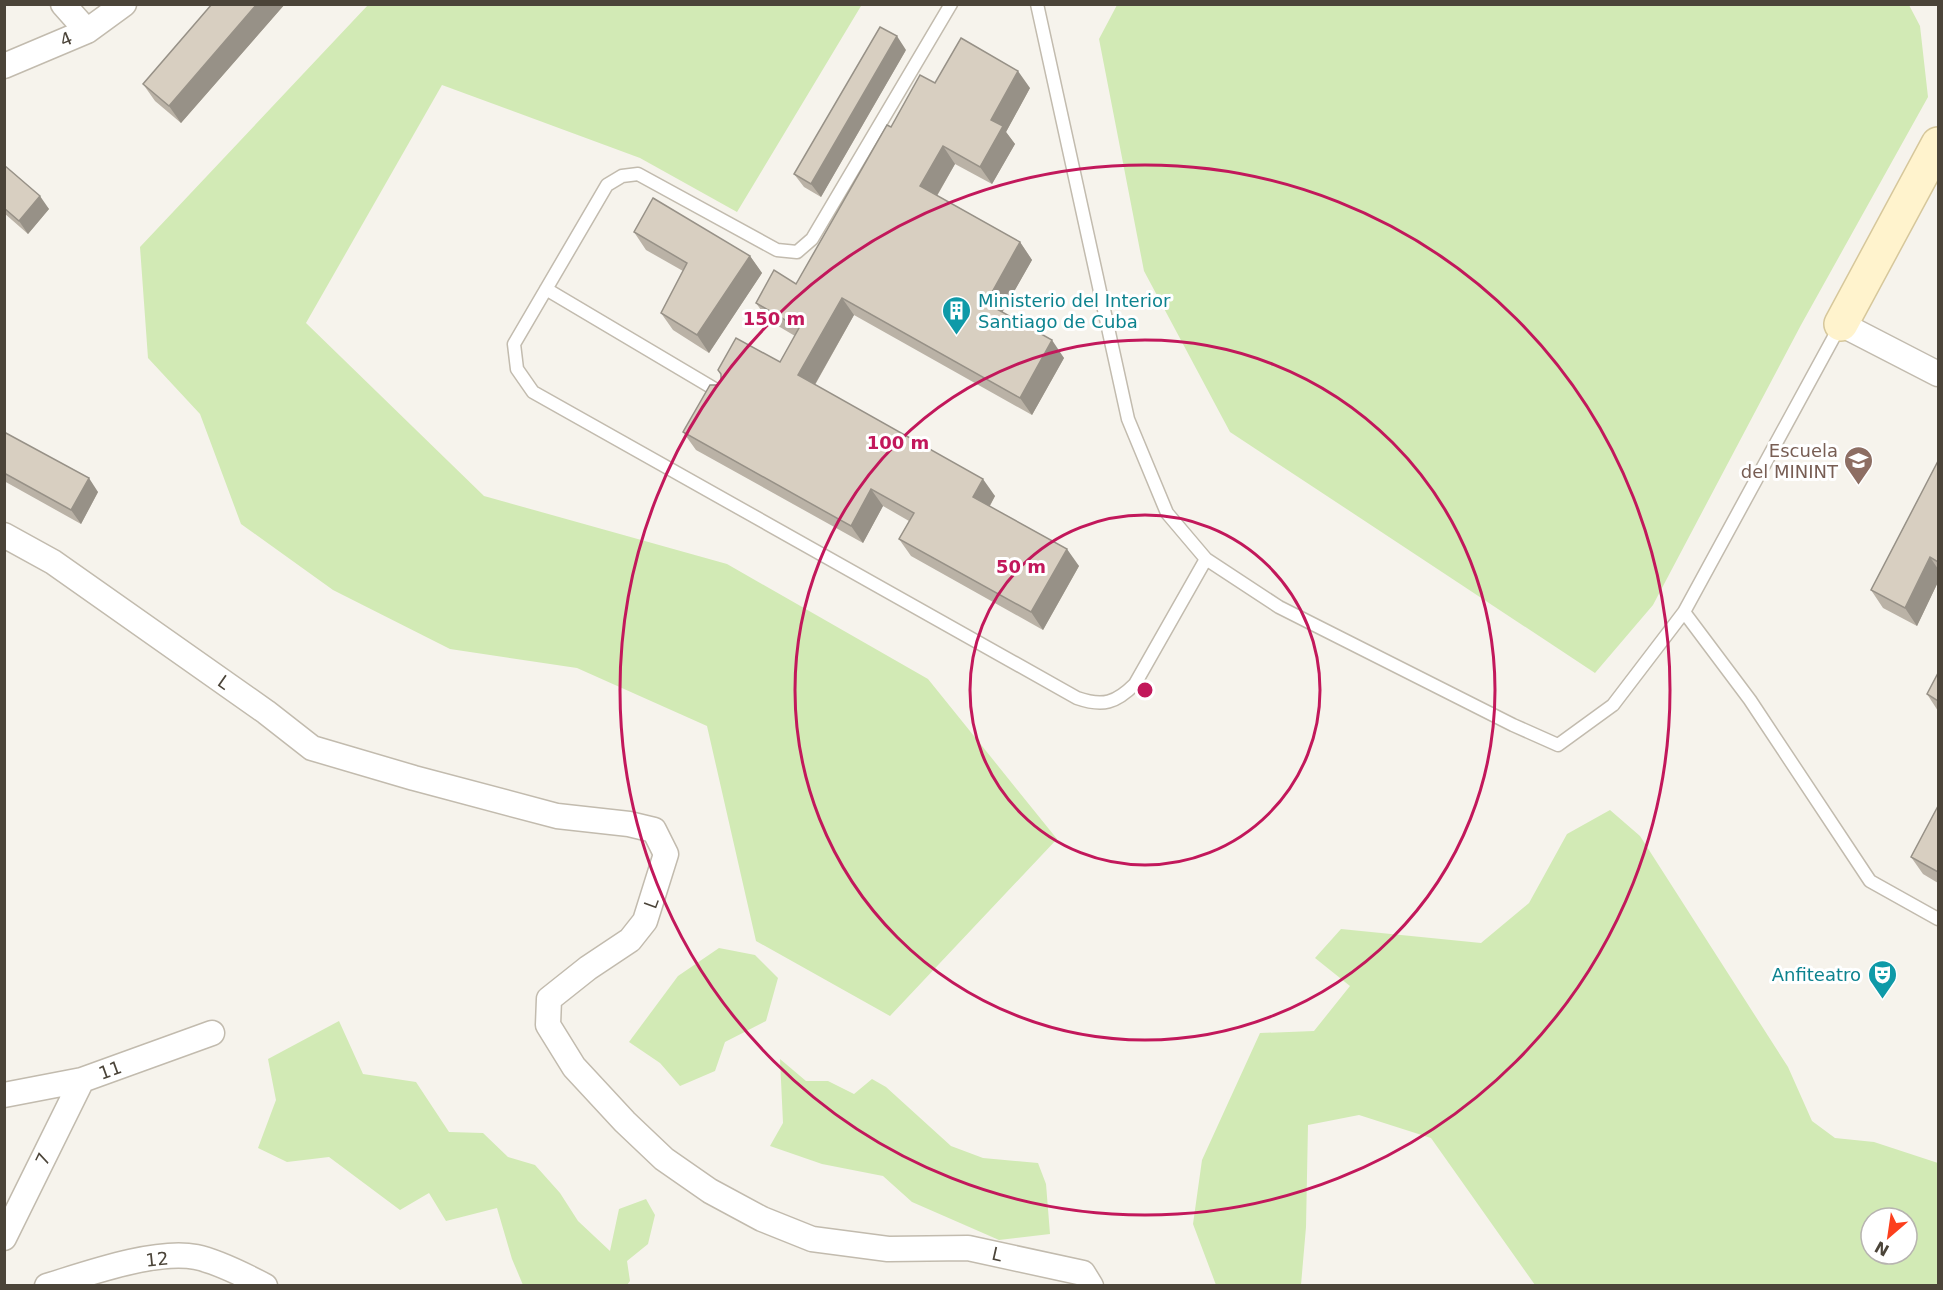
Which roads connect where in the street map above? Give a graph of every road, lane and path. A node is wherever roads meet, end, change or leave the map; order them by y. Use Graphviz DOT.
graph roads {
  1 [pos="63,4"];
  2 [pos="124,4"];
  3 [pos="951,4"];
  4 [pos="1037,4"];
  5 [pos="87,31"];
  6 [pos="4,66"];
  7 [pos="1938,144"];
  8 [pos="546,289"];
  9 [pos="1841,324"];
  10 [pos="1938,374"];
  11 [pos="726,395"];
  12 [pos="4,535"];
  13 [pos="1206,559"];
  14 [pos="1684,612"];
  15 [pos="1938,919"];
  16 [pos="212,1034"];
  17 [pos="82,1080"];
  18 [pos="4,1095"];
  19 [pos="4,1238"];
  20 [pos="46,1286"];
  21 [pos="265,1286"];
  22 [pos="1091,1286"];
  1 -- 5 [label="street"];
  2 -- 5 [label="street, 4"];
  3 -- 8 [label="lane"];
  4 -- 13 [label="lane"];
  5 -- 6 [label="street, 4"];
  7 -- 9 [label="street"];
  8 -- 11 [label="lane"];
  8 -- 13 [label="lane"];
  9 -- 10 [label="street"];
  9 -- 14 [label="lane"];
  12 -- 22 [label="street, L"];
  13 -- 14 [label="lane"];
  14 -- 15 [label="lane"];
  16 -- 17 [label="street, 11"];
  17 -- 18 [label="street, 11"];
  17 -- 19 [label="street, 7"];
  20 -- 21 [label="street, 12"];
}
